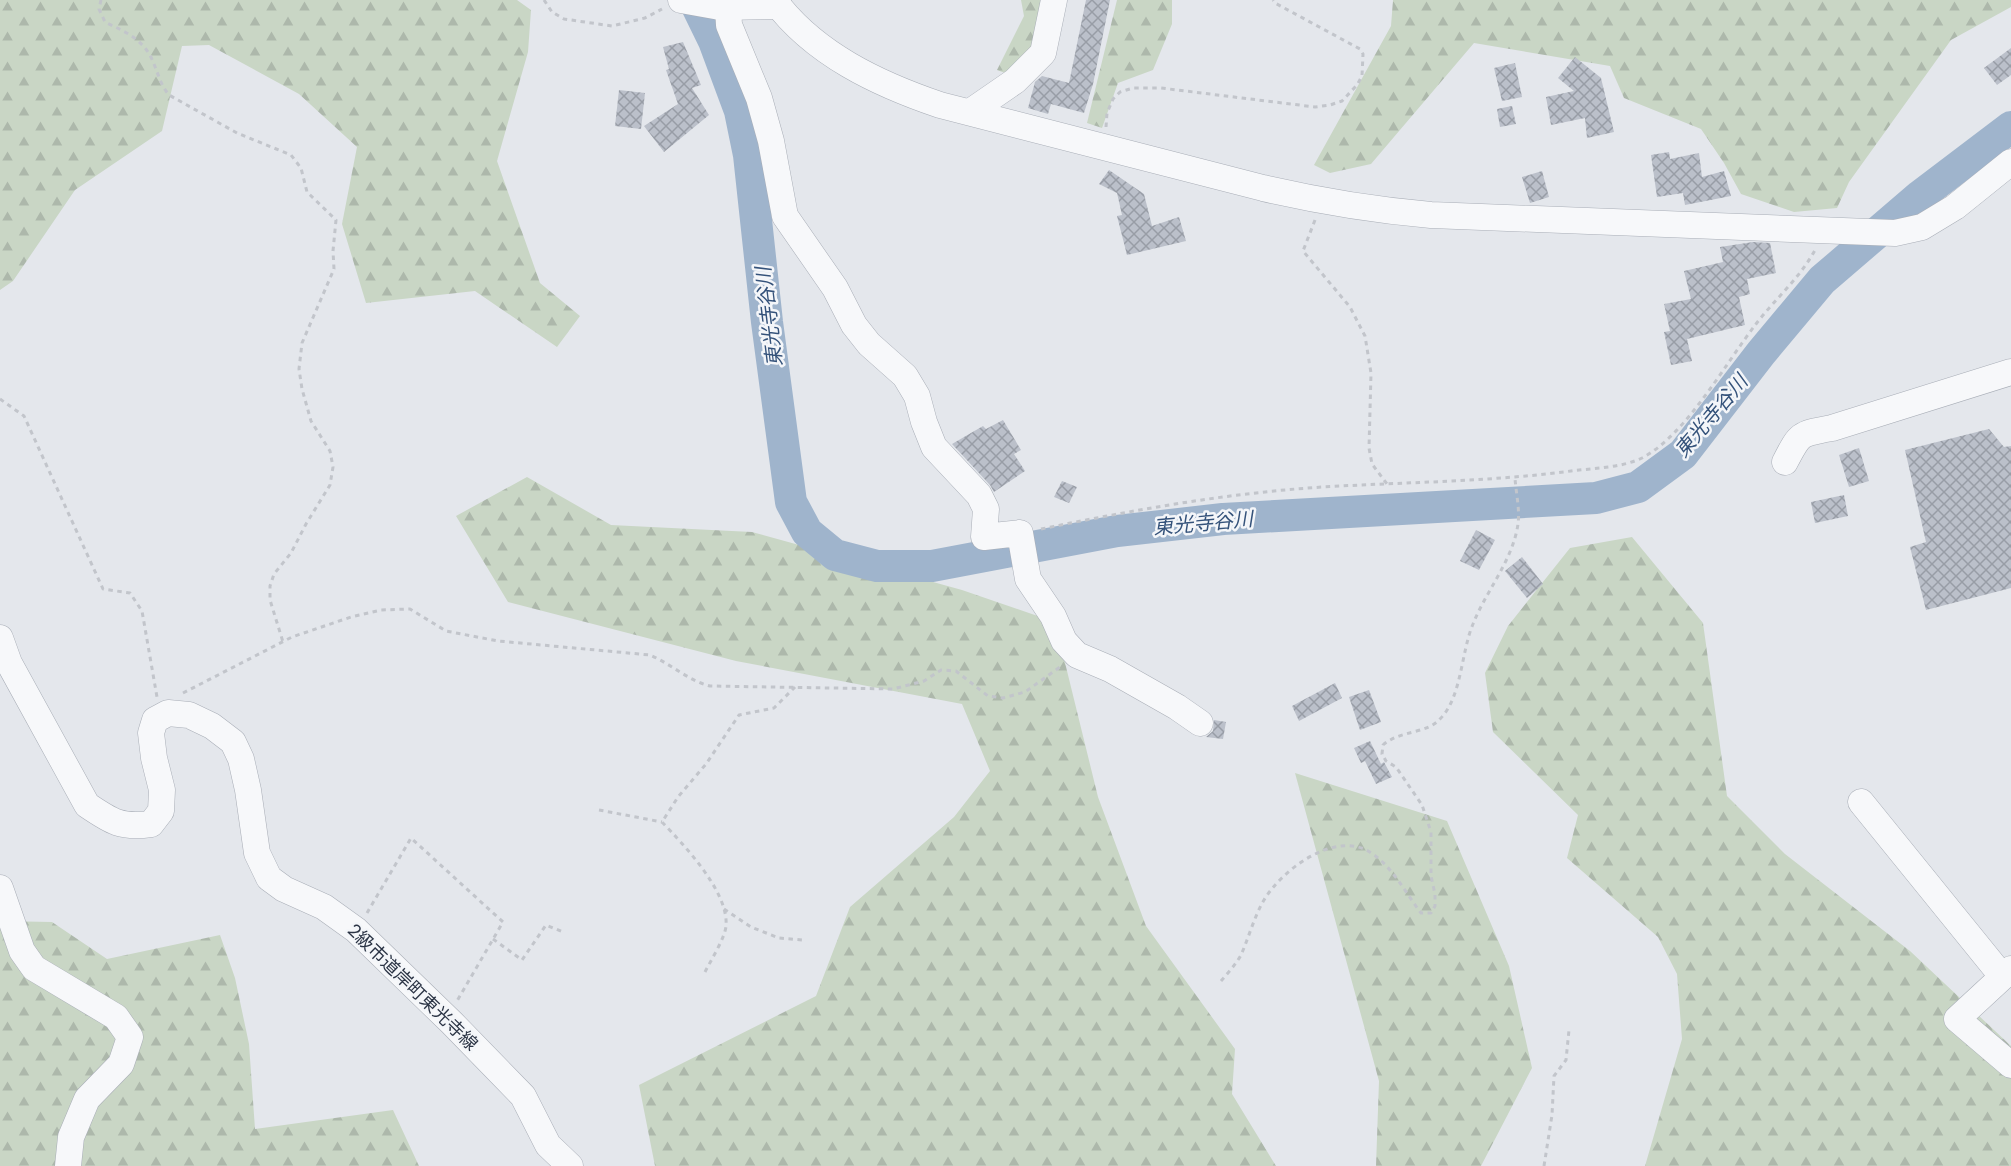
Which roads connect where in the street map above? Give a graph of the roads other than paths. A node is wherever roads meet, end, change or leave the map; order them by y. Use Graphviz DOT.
graph roads {
  1 [pos="1054,0"];
  2 [pos="676,2"];
  3 [pos="776,3"];
  4 [pos="724,7"];
  5 [pos="970,112"];
  6 [pos="2011,162"];
  7 [pos="2011,372"];
  8 [pos="1785,462"];
  9 [pos="0,638"];
  10 [pos="1200,723"];
  11 [pos="1861,802"];
  12 [pos="0,888"];
  13 [pos="2006,972"];
  14 [pos="2011,1065"];
  15 [pos="68,1166"];
  16 [pos="570,1166"];
  1 -- 5 [label="street"];
  2 -- 4 [label="street"];
  3 -- 4 [label="street"];
  3 -- 5 [label="street"];
  4 -- 10 [label="street"];
  5 -- 6 [label="street"];
  7 -- 8 [label="street"];
  9 -- 16 [label="street, 2級市道岸町東光寺線"];
  11 -- 13 [label="street"];
  12 -- 15 [label="street"];
  13 -- 14 [label="street"];
}
